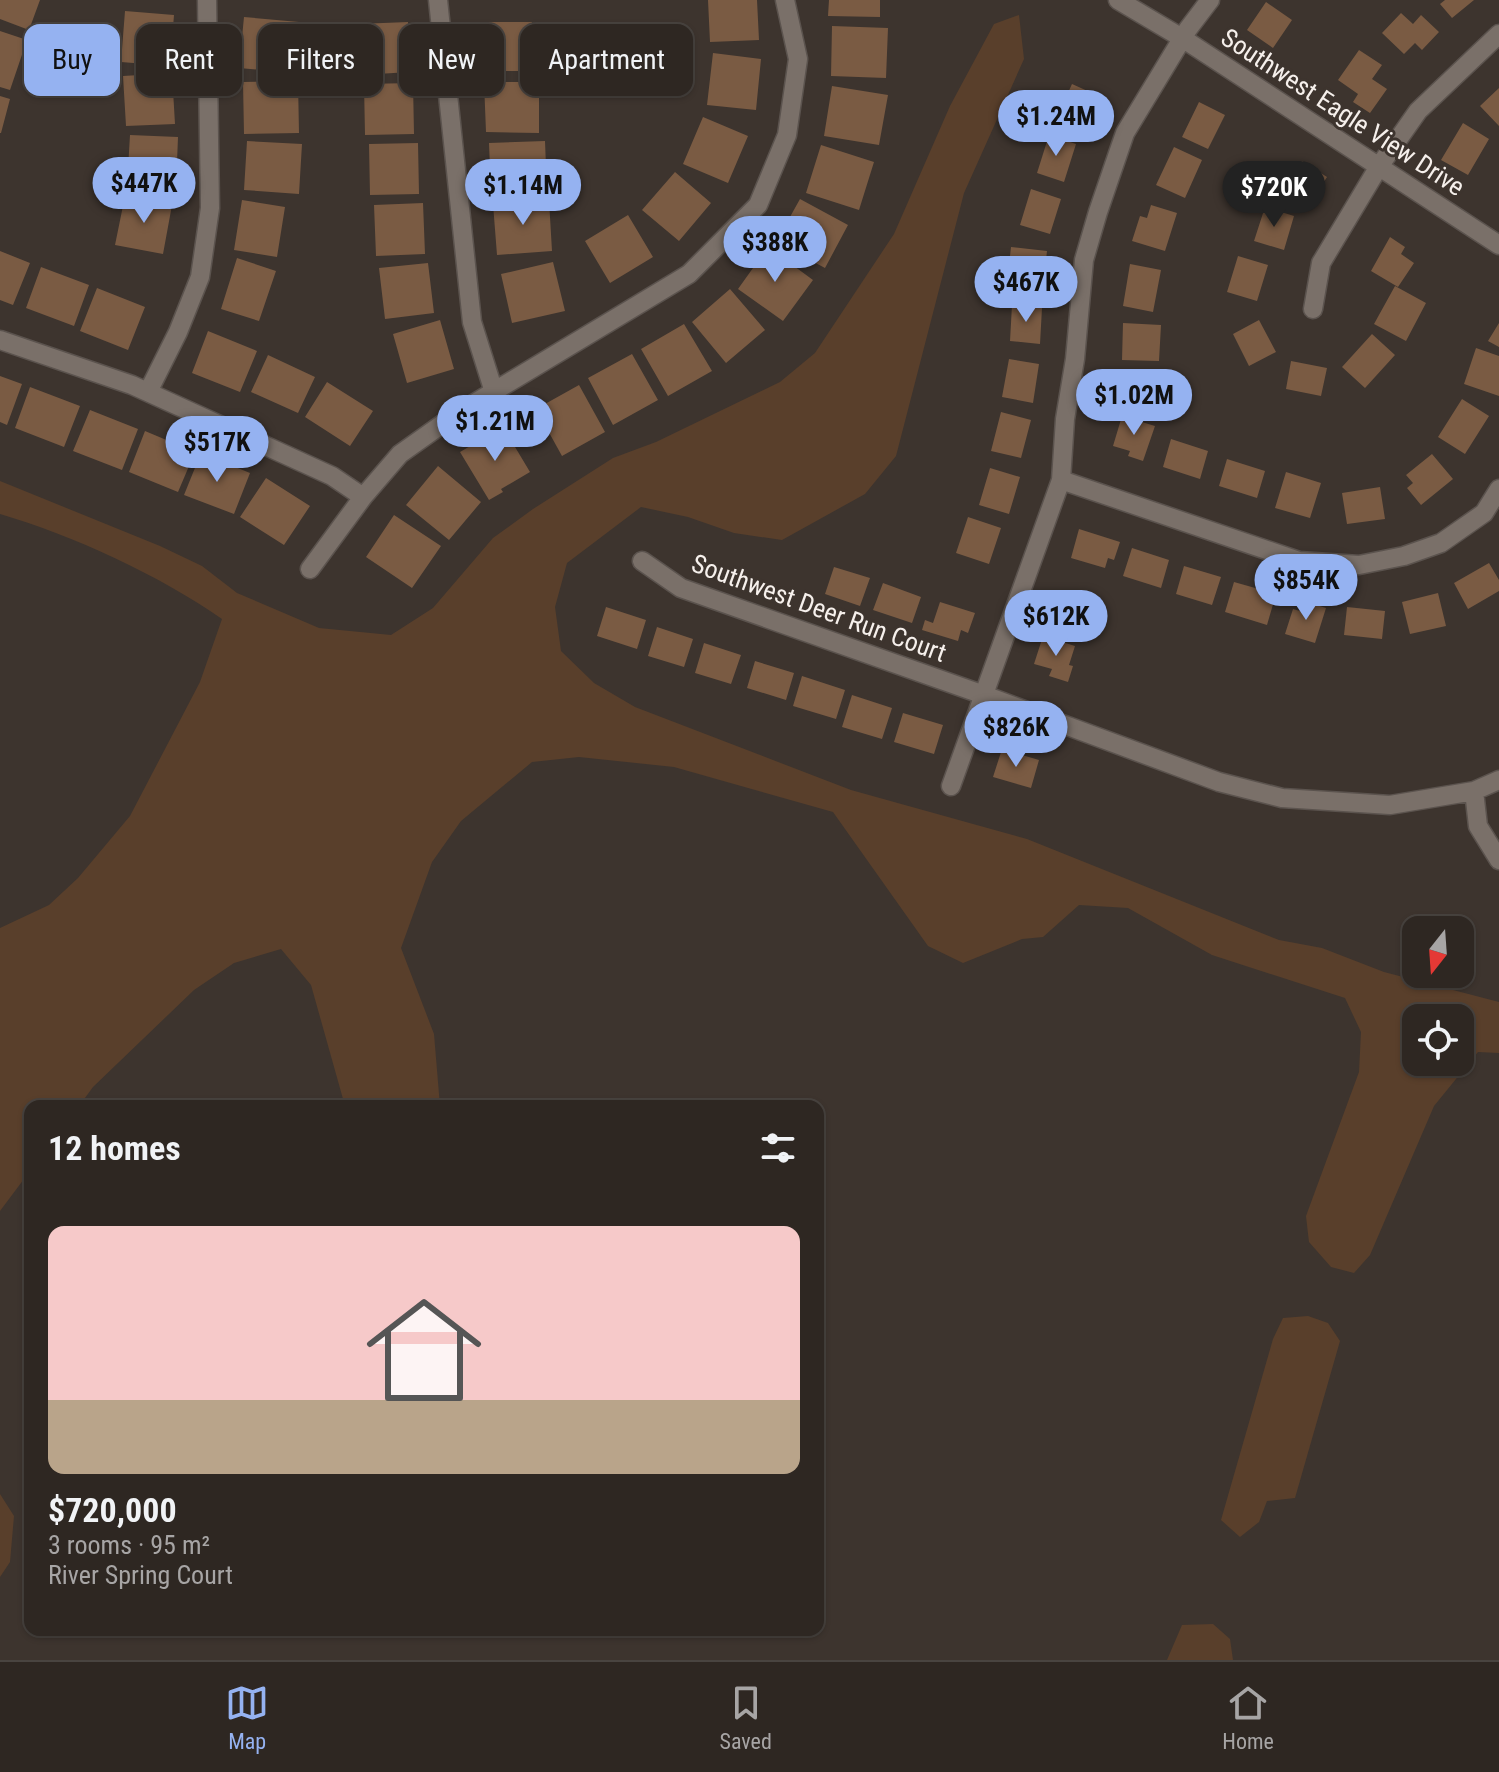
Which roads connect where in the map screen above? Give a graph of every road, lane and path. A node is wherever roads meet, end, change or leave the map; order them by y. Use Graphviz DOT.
graph roads {
  1 [pos="207,0"];
  2 [pos="438,0"];
  3 [pos="785,0"];
  4 [pos="1118,0"];
  5 [pos="1210,0"];
  6 [pos="1499,34"];
  7 [pos="1182,38"];
  8 [pos="1378,168"];
  9 [pos="1499,245"];
  10 [pos="1313,309"];
  11 [pos="0,340"];
  12 [pos="148,392"];
  13 [pos="494,392"];
  14 [pos="1061,480"];
  15 [pos="1499,489"];
  16 [pos="363,497"];
  17 [pos="642,561"];
  18 [pos="310,569"];
  19 [pos="984,695"];
  20 [pos="1499,780"];
  21 [pos="951,786"];
  22 [pos="1474,791"];
  23 [pos="1499,860"];
  1 -- 12 [label="street"];
  2 -- 13 [label="street"];
  3 -- 13 [label="street"];
  4 -- 7 [label="street, Southwest Eagle View Drive"];
  5 -- 7 [label="street"];
  6 -- 8 [label="street"];
  7 -- 8 [label="street, Southwest Eagle View Drive"];
  7 -- 14 [label="street"];
  8 -- 9 [label="street, Southwest Eagle View Drive"];
  8 -- 10 [label="street"];
  11 -- 12 [label="street"];
  12 -- 16 [label="street"];
  13 -- 16 [label="street"];
  14 -- 15 [label="street"];
  14 -- 19 [label="street"];
  16 -- 18 [label="street"];
  17 -- 19 [label="street, Southwest Deer Run Court"];
  19 -- 21 [label="street"];
  19 -- 22 [label="street, Southwest Deer Run Court"];
  20 -- 22 [label="street, Southwest Deer Run Court"];
  22 -- 23 [label="street"];
}
